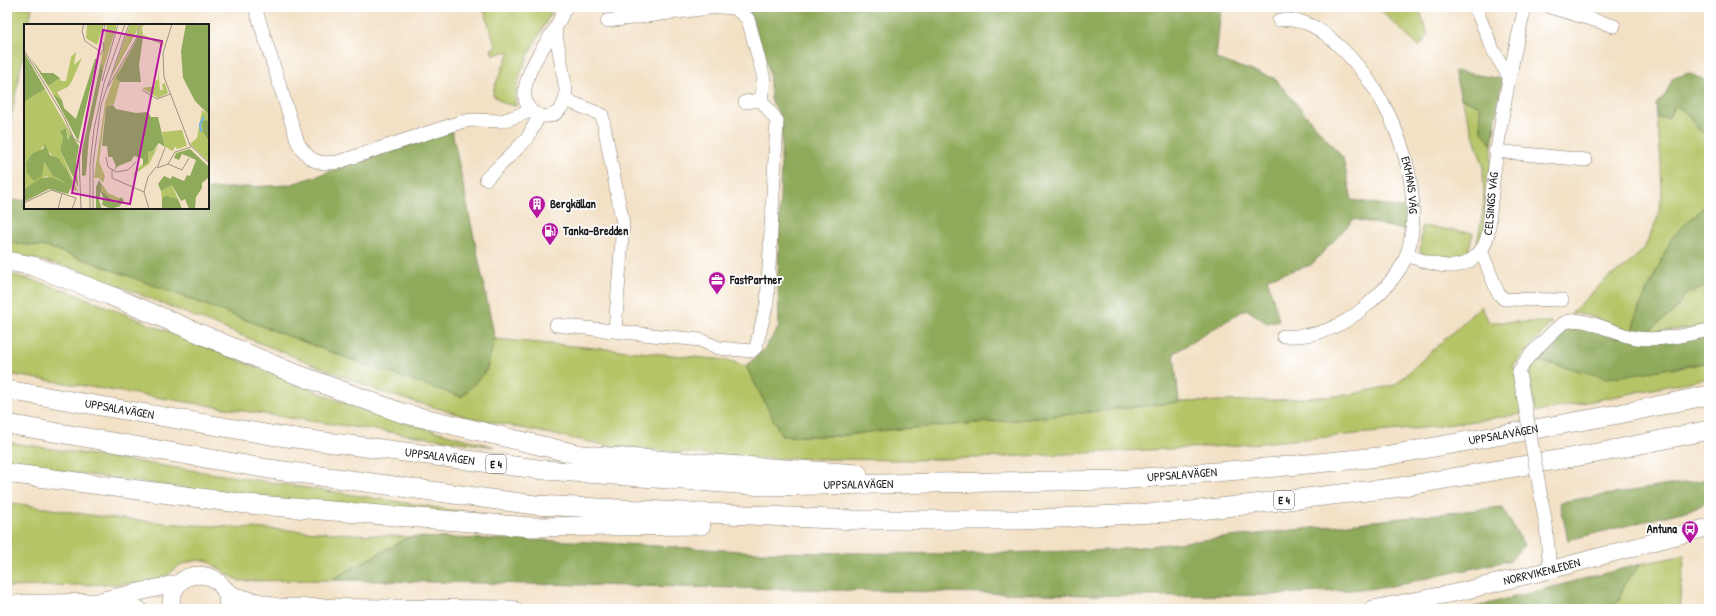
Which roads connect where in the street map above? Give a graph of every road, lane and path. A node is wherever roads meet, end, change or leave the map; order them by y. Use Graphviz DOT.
graph roads {
  1 [pos="255,7"];
  2 [pos="566,7"];
  3 [pos="717,7"];
  4 [pos="720,7"];
  5 [pos="1475,7"];
  6 [pos="1525,7"];
  7 [pos="1550,7"];
  8 [pos="1279,20"];
  9 [pos="607,21"];
  10 [pos="1614,26"];
  11 [pos="555,29"];
  12 [pos="1508,75"];
  13 [pos="566,100"];
  14 [pos="761,100"];
  15 [pos="745,102"];
  16 [pos="535,113"];
  17 [pos="1495,151"];
  18 [pos="1586,160"];
  19 [pos="486,179"];
  20 [pos="1481,250"];
  21 [pos="1406,255"];
  22 [pos="7,261"];
  23 [pos="1562,300"];
  24 [pos="556,325"];
  25 [pos="1709,330"];
  26 [pos="614,331"];
  27 [pos="1283,336"];
  28 [pos="7,390"];
  29 [pos="1709,395"];
  30 [pos="7,424"];
  31 [pos="1709,430"];
  32 [pos="7,473"];
  33 [pos="989,483"];
  34 [pos="854,520"];
  35 [pos="1709,527"];
  36 [pos="1550,570"];
  37 [pos="179,583"];
  38 [pos="223,588"];
  39 [pos="95,602"];
  40 [pos="7,604"];
  41 [pos="273,608"];
  42 [pos="138,609"];
  43 [pos="171,609"];
  44 [pos="227,609"];
  45 [pos="513,609"];
  46 [pos="1373,609"];
  1 -- 16 [label="street"];
  2 -- 11 [label="street"];
  3 -- 9 [label="street"];
  4 -- 14 [label="street"];
  5 -- 12 [label="street"];
  6 -- 12 [label="street, CELSINGS VÄG"];
  7 -- 10 [label="street"];
  8 -- 21 [label="street, EKMANS VÄG"];
  11 -- 13 [label="street"];
  11 -- 16 [label="street"];
  12 -- 17 [label="street, CELSINGS VÄG"];
  13 -- 16 [label="street"];
  13 -- 26 [label="street"];
  14 -- 15 [label="street"];
  14 -- 26 [label="street"];
  16 -- 19 [label="street"];
  17 -- 18 [label="street"];
  17 -- 20 [label="street, CELSINGS VÄG"];
  20 -- 21 [label="street, CELSINGS VÄG"];
  20 -- 23 [label="street"];
  21 -- 27 [label="street, EKMANS VÄG"];
  22 -- 33 [label="highway"];
  24 -- 26 [label="street"];
  25 -- 36 [label="street, bridge"];
  28 -- 33 [label="highway, UPPSALAVÄGEN / E 4"];
  29 -- 33 [label="highway, UPPSALAVÄGEN / E 4"];
  30 -- 34 [label="highway, E 4"];
  31 -- 34 [label="highway, E 4"];
  32 -- 34 [label="highway"];
  35 -- 36 [label="main road, NORRVIKENLEDEN"];
  36 -- 46 [label="main road, NORRVIKENLEDEN"];
  37 -- 38 [label="main road"];
  37 -- 39 [label="main road"];
  37 -- 43 [label="main road"];
  38 -- 41 [label="main road"];
  38 -- 44 [label="main road"];
  39 -- 40 [label="main road"];
  39 -- 42 [label="main road"];
  41 -- 45 [label="main road"];
}
